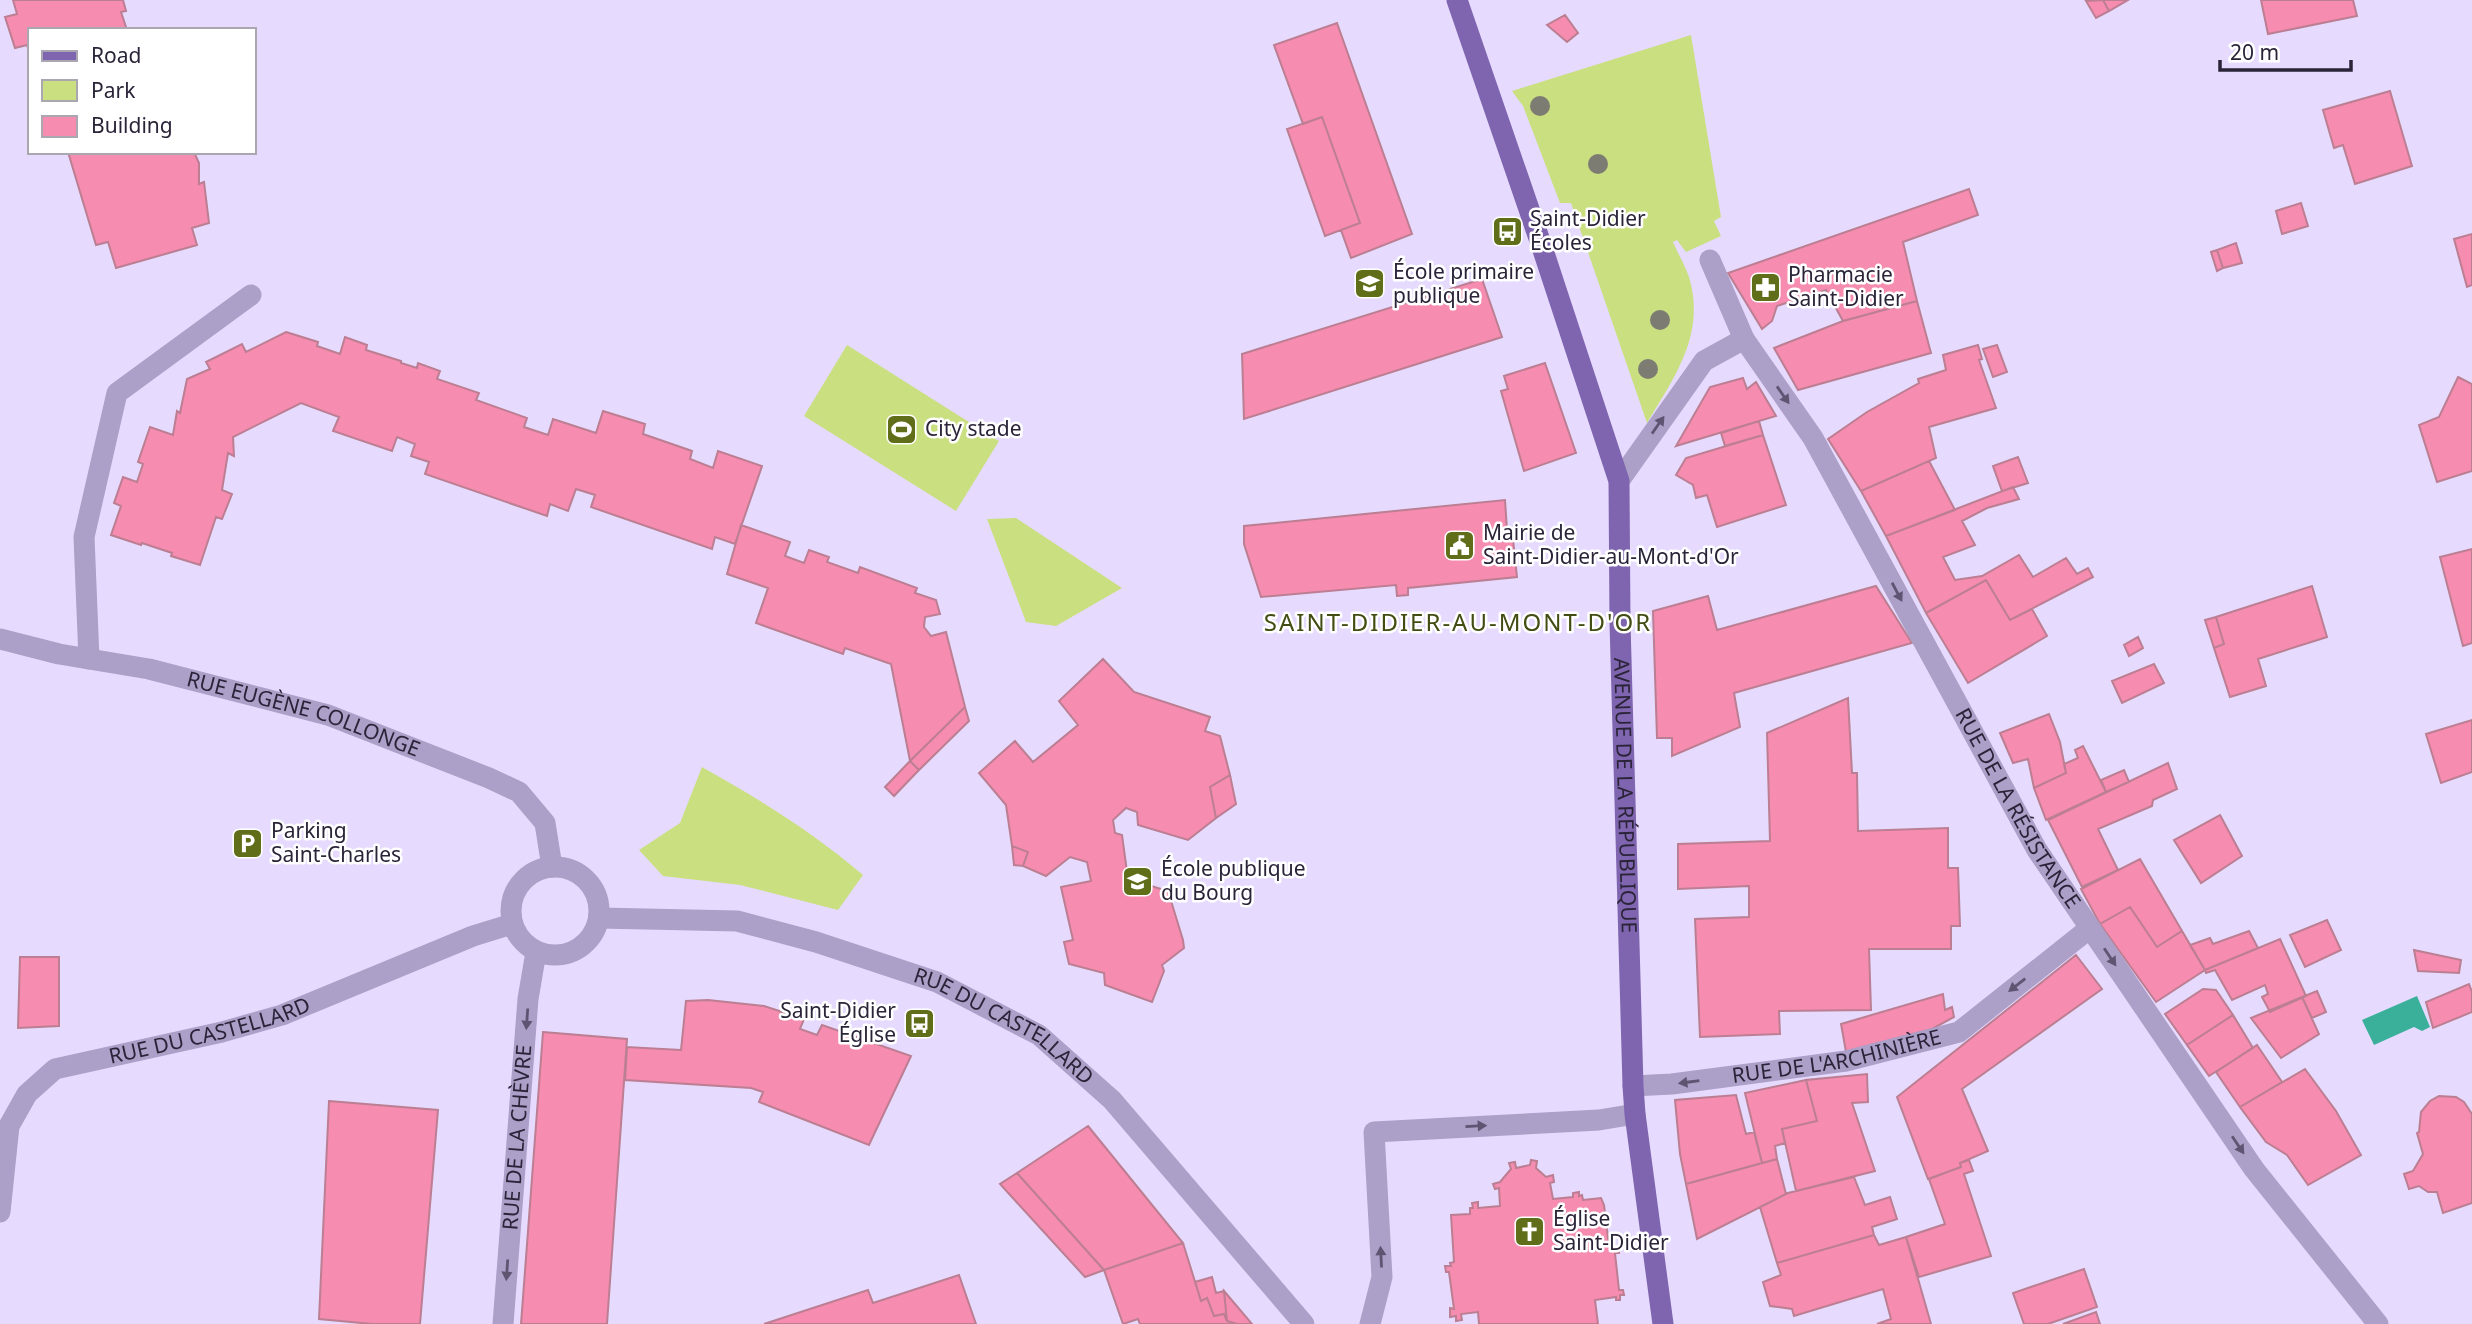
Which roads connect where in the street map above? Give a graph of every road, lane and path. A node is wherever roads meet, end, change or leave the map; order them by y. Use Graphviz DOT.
graph roads {
  1 [pos="1457,0"];
  2 [pos="1710,260"];
  3 [pos="251,295"];
  4 [pos="1744,340"];
  5 [pos="1619,481"];
  6 [pos="0,639"];
  7 [pos="89,659"];
  8 [pos="552,867"];
  9 [pos="599,918"];
  10 [pos="512,924"];
  11 [pos="2090,928"];
  12 [pos="536,952"];
  13 [pos="1633,1086"];
  14 [pos="1634,1114"];
  15 [pos="0,1212"];
  16 [pos="503,1324"];
  17 [pos="1304,1324"];
  18 [pos="1370,1324"];
  19 [pos="1663,1324"];
  20 [pos="2378,1324"];
  1 -- 5 [label="main road, AVENUE DE LA RÉPUBLIQUE"];
  2 -- 4 [label="street, RUE DE LA RÉSISTANCE"];
  3 -- 7 [label="street"];
  5 -- 4 [label="street, one-way"];
  4 -- 11 [label="street, RUE DE LA RÉSISTANCE, one-way"];
  5 -- 13 [label="main road, AVENUE DE LA RÉPUBLIQUE"];
  6 -- 7 [label="street, RUE EUGÈNE COLLONGE"];
  7 -- 8 [label="street, RUE EUGÈNE COLLONGE"];
  8 -- 9 [label="street"];
  8 -- 10 [label="street"];
  9 -- 12 [label="street"];
  9 -- 17 [label="street, RUE DU CASTELLARD"];
  10 -- 12 [label="street"];
  10 -- 15 [label="street, RUE DU CASTELLARD"];
  11 -- 13 [label="street, RUE DE L'ARCHINIÈRE, one-way"];
  11 -- 20 [label="street, RUE DE LA RÉSISTANCE, one-way"];
  12 -- 16 [label="street, RUE DE LA CHÈVRE, one-way"];
  13 -- 14 [label="main road, AVENUE DE LA RÉPUBLIQUE"];
  18 -- 14 [label="street, one-way"];
  14 -- 19 [label="main road, AVENUE DE LA RÉPUBLIQUE"];
}
